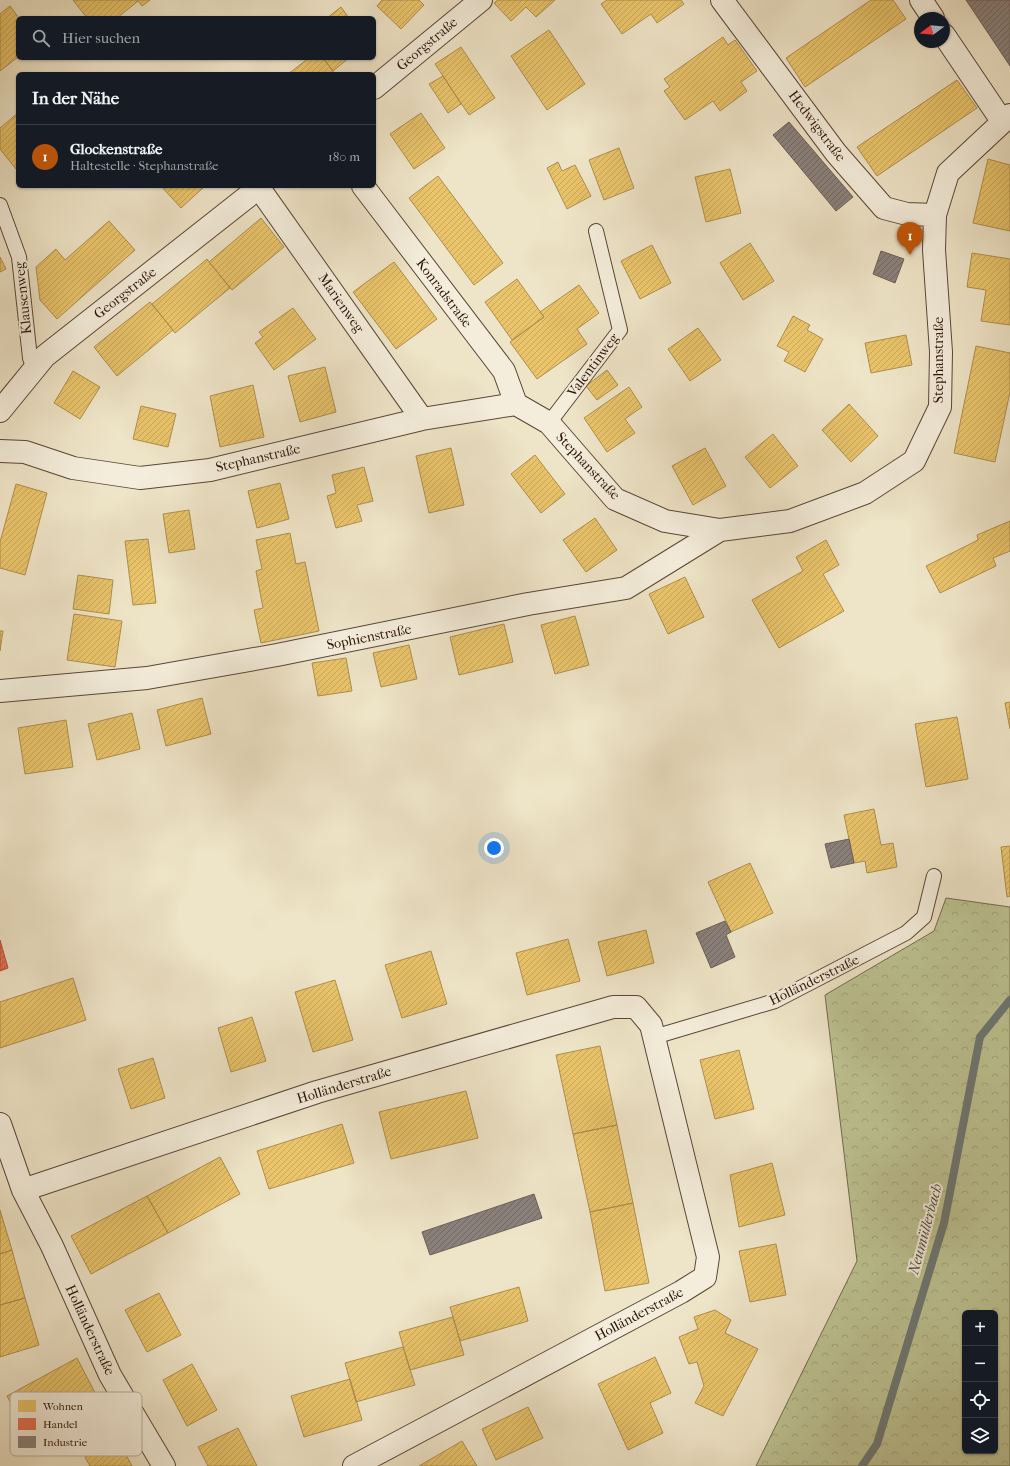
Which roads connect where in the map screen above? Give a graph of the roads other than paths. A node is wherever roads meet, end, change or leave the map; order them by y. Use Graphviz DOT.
graph roads {
  1 [pos="481,0"];
  2 [pos="722,0"];
  3 [pos="921,0"];
  4 [pos="929,12"];
  5 [pos="950,42"];
  6 [pos="376,86"];
  7 [pos="1006,118"];
  8 [pos="259,188"];
  9 [pos="261,188"];
  10 [pos="365,188"];
  11 [pos="0,205"];
  12 [pos="936,215"];
  13 [pos="596,231"];
  14 [pos="34,369"];
  15 [pos="516,404"];
  16 [pos="0,411"];
  17 [pos="422,419"];
  18 [pos="548,423"];
  19 [pos="0,451"];
  20 [pos="720,530"];
  21 [pos="0,691"];
  22 [pos="934,876"];
  23 [pos="654,1037"];
  24 [pos="0,1124"];
  25 [pos="23,1190"];
  26 [pos="120,1392"];
  27 [pos="142,1429"];
  28 [pos="164,1466"];
  29 [pos="354,1466"];
  1 -- 6 [label="street, Georgstraße"];
  2 -- 12 [label="street, Hedwigstraße"];
  3 -- 4 [label="street"];
  5 -- 7 [label="street"];
  7 -- 12 [label="street, Stephanstraße"];
  8 -- 14 [label="street, Georgstraße"];
  9 -- 17 [label="street, Marienweg"];
  10 -- 15 [label="street, Konradstraße"];
  11 -- 14 [label="lane, Klausenweg"];
  12 -- 20 [label="street, Stephanstraße"];
  13 -- 18 [label="lane, Valentinweg"];
  14 -- 16 [label="street, Georgstraße"];
  15 -- 17 [label="street, Stephanstraße"];
  15 -- 18 [label="street, Stephanstraße"];
  17 -- 19 [label="street, Stephanstraße"];
  18 -- 20 [label="street, Stephanstraße"];
  20 -- 21 [label="street, Sophienstraße"];
  22 -- 23 [label="lane, Holländerstraße"];
  23 -- 25 [label="street, Holländerstraße"];
  23 -- 29 [label="street, Holländerstraße"];
  24 -- 25 [label="street, Holländerstraße"];
  25 -- 26 [label="street, Holländerstraße"];
  27 -- 28 [label="street, Holländerstraße"];
}
